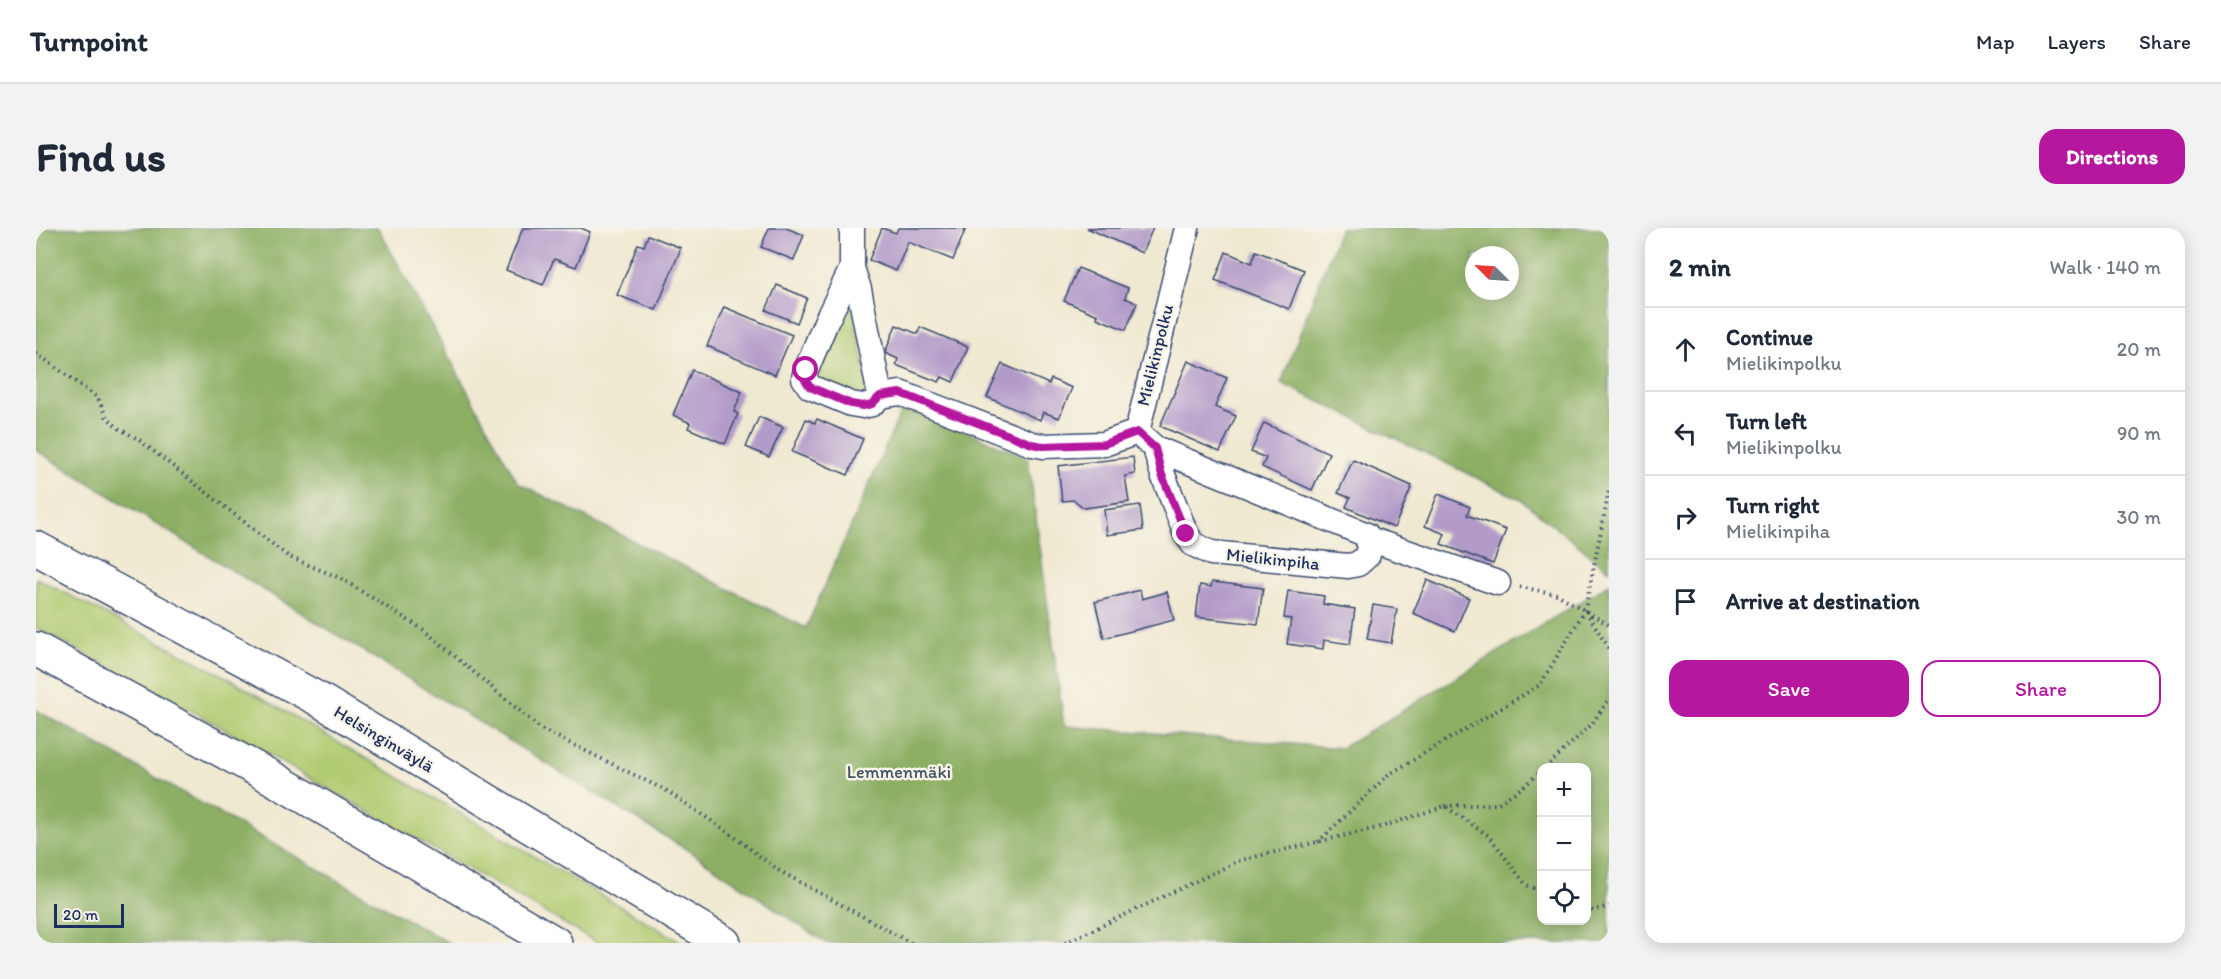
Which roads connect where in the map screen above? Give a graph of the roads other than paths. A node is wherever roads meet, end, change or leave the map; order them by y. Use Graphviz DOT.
graph roads {
  1 [pos="852,228"];
  2 [pos="1187,228"];
  3 [pos="852,268"];
  4 [pos="880,396"];
  5 [pos="1137,432"];
  6 [pos="1155,448"];
  7 [pos="1369,539"];
  8 [pos="36,548"];
  9 [pos="1498,582"];
  10 [pos="36,649"];
  11 [pos="555,943"];
  12 [pos="724,943"];
  1 -- 3 [label="street"];
  2 -- 5 [label="street, Mielikinpolku"];
  3 -- 4 [label="street"];
  3 -- 4 [label="street"];
  4 -- 5 [label="street"];
  5 -- 6 [label="street"];
  6 -- 7 [label="street"];
  6 -- 7 [label="street, Mielikinpiha"];
  7 -- 9 [label="street"];
  8 -- 12 [label="highway, Helsinginväylä"];
  10 -- 11 [label="highway"];
}
